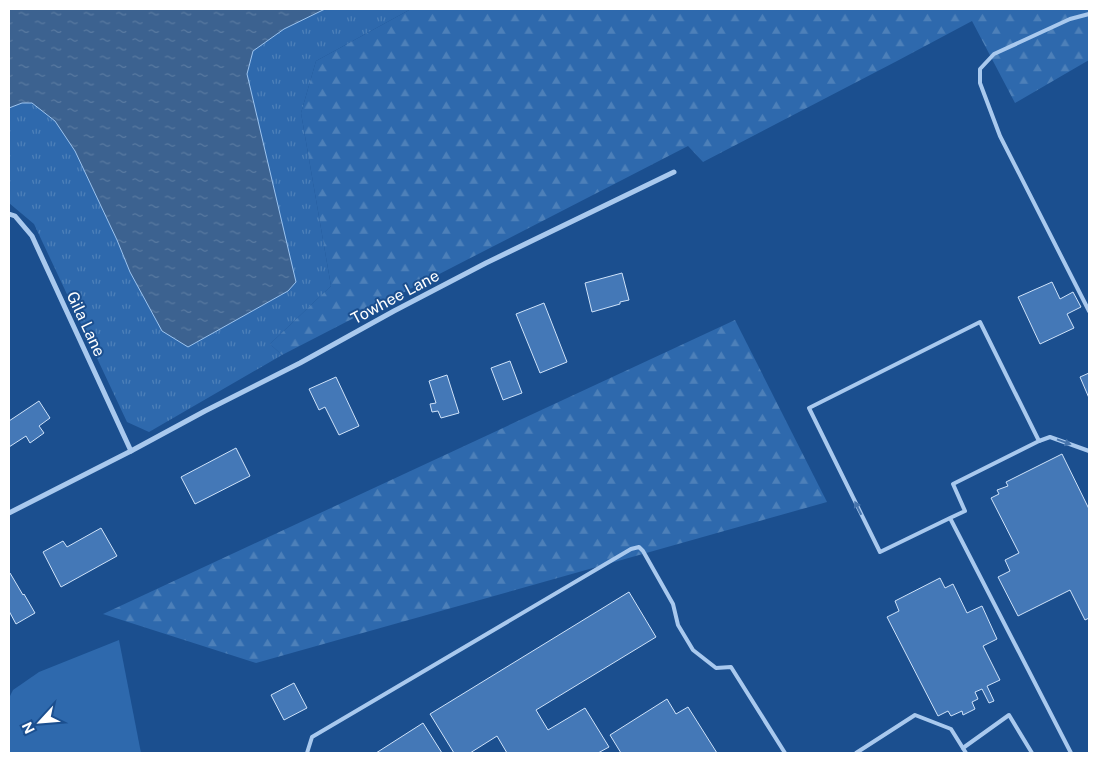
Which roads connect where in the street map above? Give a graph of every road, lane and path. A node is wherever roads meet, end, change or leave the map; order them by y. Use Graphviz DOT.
graph roads {
  1 [pos="1089,14"];
  2 [pos="674,172"];
  3 [pos="9,214"];
  4 [pos="1089,311"];
  5 [pos="1039,442"];
  6 [pos="1089,451"];
  7 [pos="131,452"];
  8 [pos="9,513"];
  9 [pos="950,518"];
  10 [pos="963,748"];
  11 [pos="307,753"];
  12 [pos="785,753"];
  13 [pos="856,753"];
  14 [pos="966,753"];
  15 [pos="1032,753"];
  16 [pos="1071,753"];
  1 -- 4 [label="lane"];
  2 -- 7 [label="street, Towhee Lane"];
  3 -- 7 [label="street, Gila Lane"];
  5 -- 6 [label="lane, one-way"];
  5 -- 9 [label="lane"];
  9 -- 5 [label="lane, one-way"];
  7 -- 8 [label="street, Towhee Lane"];
  9 -- 16 [label="lane"];
  10 -- 13 [label="lane"];
  10 -- 14 [label="lane"];
  10 -- 15 [label="lane"];
  11 -- 12 [label="lane"];
}
